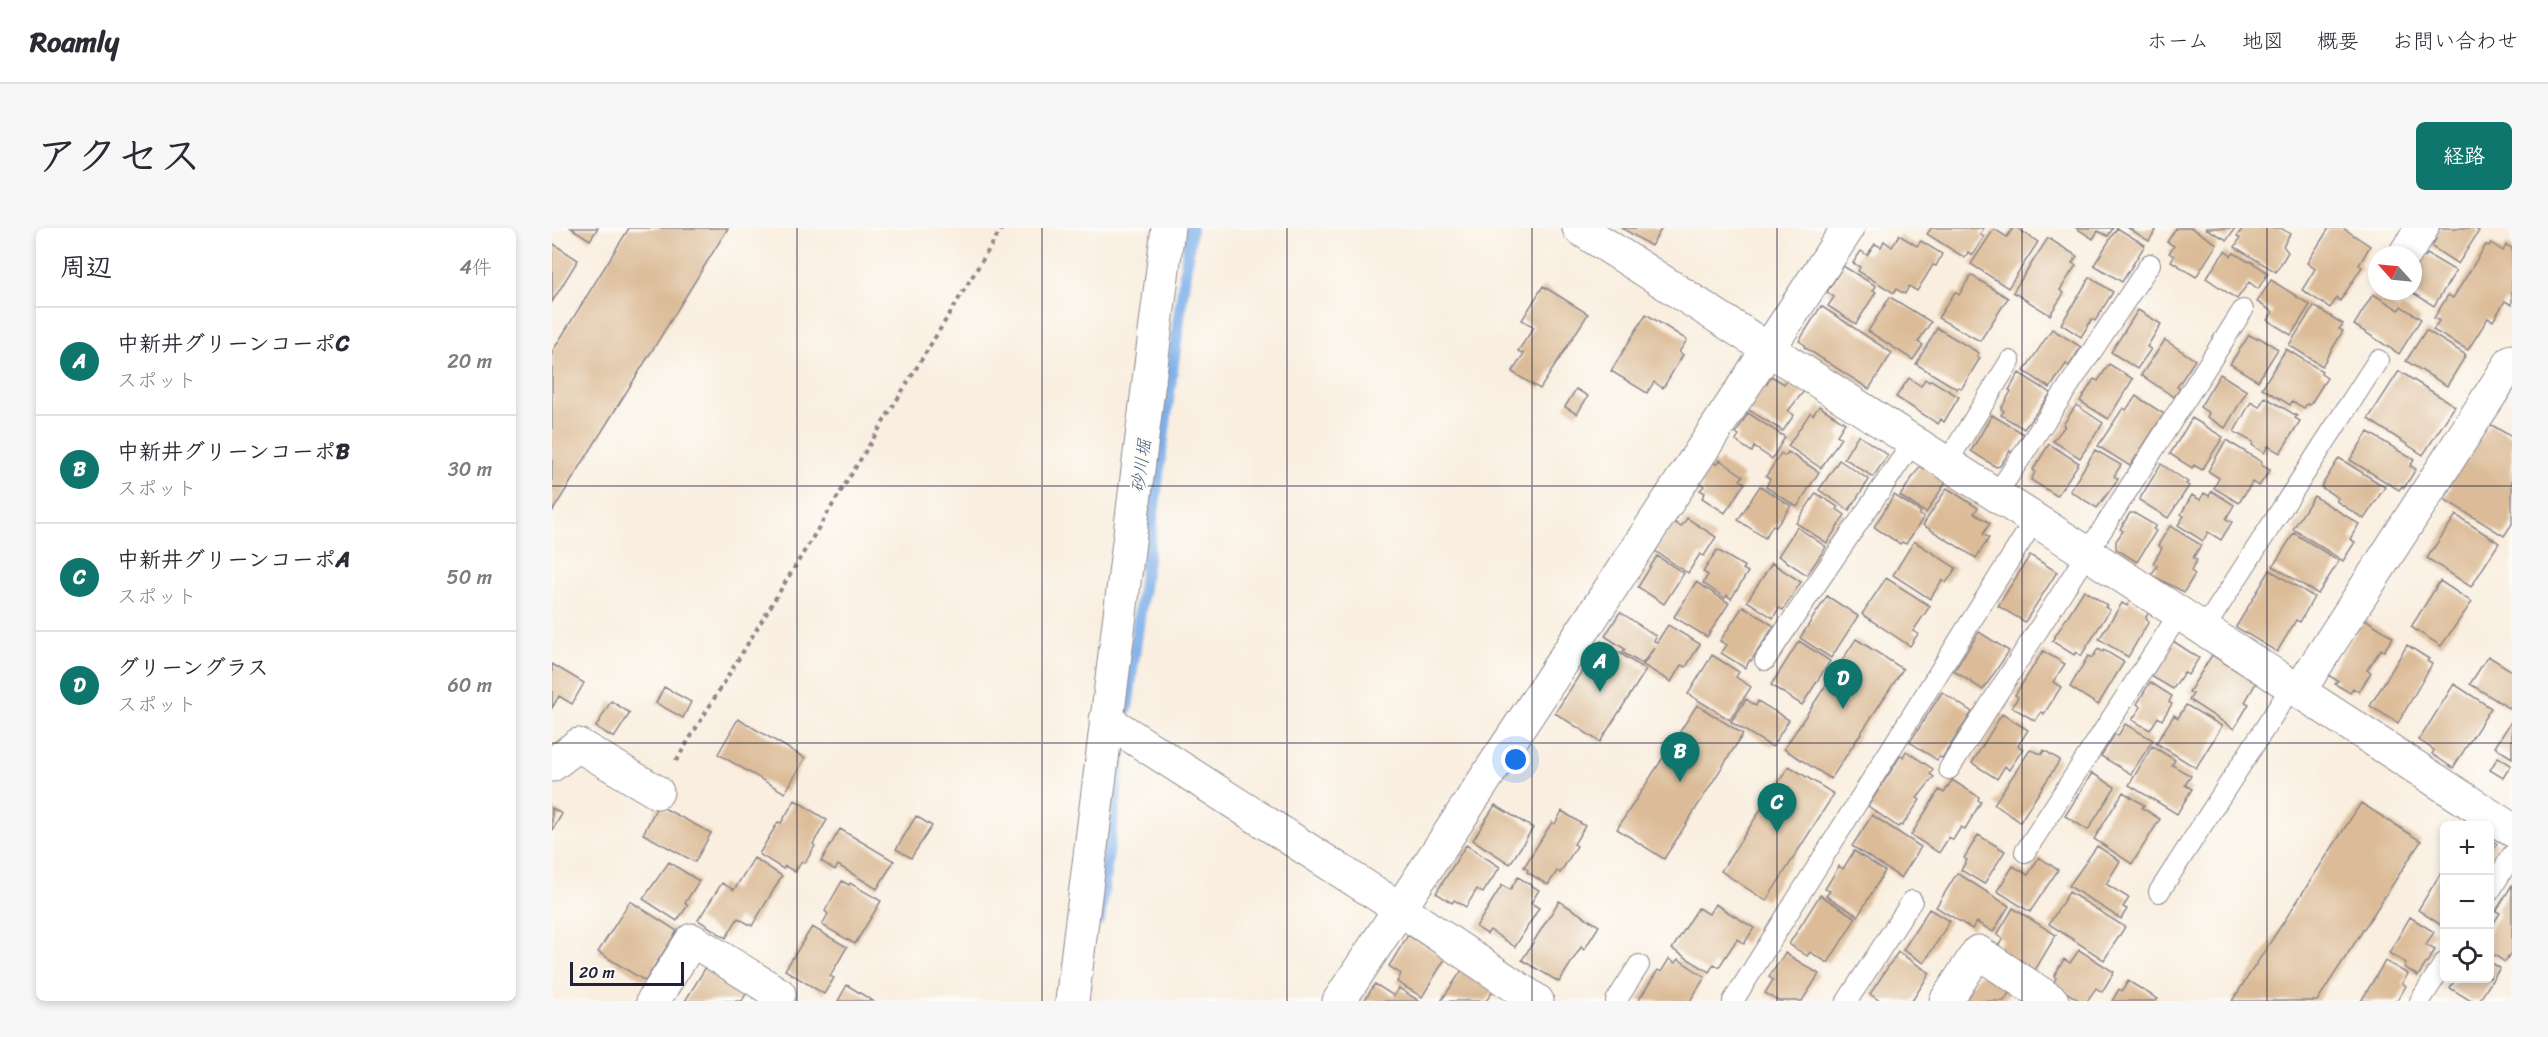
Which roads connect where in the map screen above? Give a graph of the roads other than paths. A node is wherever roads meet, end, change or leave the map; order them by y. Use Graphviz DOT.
graph roads {
  1 [pos="1168,228"];
  2 [pos="1579,228"];
  3 [pos="1848,228"];
  4 [pos="2150,264"];
  5 [pos="2243,310"];
  6 [pos="1768,348"];
  7 [pos="2378,360"];
  8 [pos="2010,361"];
  9 [pos="2512,361"];
  10 [pos="1913,442"];
  11 [pos="1946,464"];
  12 [pos="1996,495"];
  13 [pos="2035,519"];
  14 [pos="2087,553"];
  15 [pos="2192,621"];
  16 [pos="1765,660"];
  17 [pos="2295,688"];
  18 [pos="1106,720"];
  19 [pos="552,765"];
  20 [pos="1949,769"];
  21 [pos="657,792"];
  22 [pos="2512,831"];
  23 [pos="2025,852"];
  24 [pos="2512,855"];
  25 [pos="2494,884"];
  26 [pos="2158,892"];
  27 [pos="1912,901"];
  28 [pos="1400,909"];
  29 [pos="1639,965"];
  30 [pos="2440,971"];
  31 [pos="1531,999"];
  32 [pos="653,1001"];
  33 [pos="775,1001"];
  34 [pos="1072,1001"];
  35 [pos="1339,1001"];
  36 [pos="1616,1001"];
  37 [pos="1733,1001"];
  38 [pos="1847,1001"];
  39 [pos="1946,1001"];
  40 [pos="2052,1001"];
  41 [pos="2420,1001"];
  1 -- 18 [label="street"];
  2 -- 6 [label="street"];
  3 -- 6 [label="street"];
  4 -- 12 [label="lane"];
  5 -- 14 [label="lane"];
  6 -- 10 [label="street"];
  6 -- 28 [label="street"];
  7 -- 15 [label="lane"];
  8 -- 11 [label="lane"];
  9 -- 17 [label="street"];
  10 -- 11 [label="street"];
  10 -- 16 [label="lane"];
  11 -- 12 [label="street"];
  12 -- 13 [label="street"];
  13 -- 14 [label="street"];
  13 -- 37 [label="lane"];
  14 -- 15 [label="street"];
  14 -- 20 [label="lane"];
  15 -- 17 [label="street"];
  15 -- 23 [label="lane"];
  17 -- 22 [label="street"];
  17 -- 26 [label="lane"];
  18 -- 28 [label="street"];
  18 -- 34 [label="street"];
  19 -- 21 [label="street"];
  24 -- 25 [label="lane"];
  27 -- 38 [label="lane"];
  28 -- 31 [label="street"];
  28 -- 35 [label="street"];
  29 -- 36 [label="lane"];
  30 -- 41 [label="lane"];
  32 -- 33 [label="street"];
  39 -- 40 [label="street"];
}
